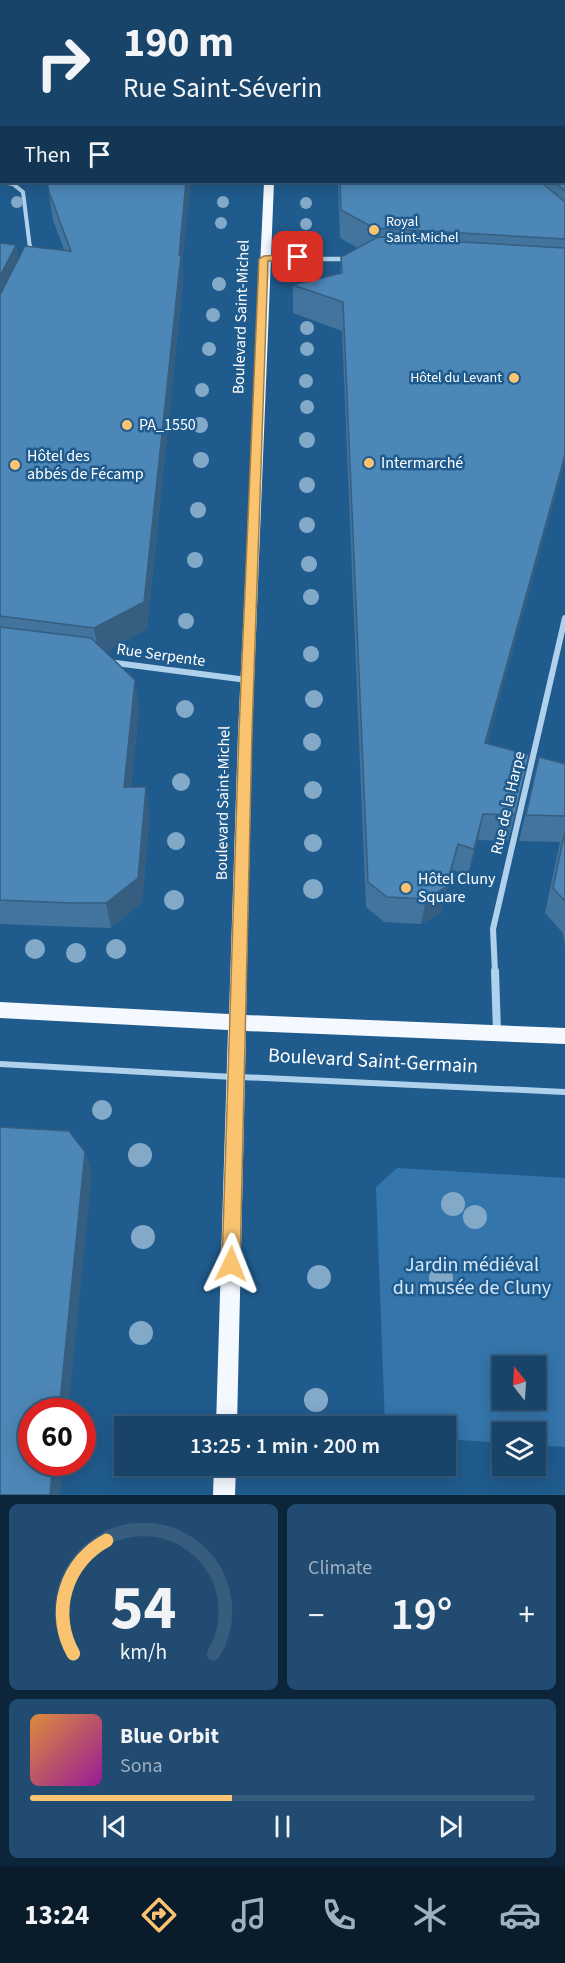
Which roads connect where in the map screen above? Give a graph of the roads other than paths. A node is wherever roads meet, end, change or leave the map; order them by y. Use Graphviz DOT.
graph roads {
  1 [pos="9,183"];
  2 [pos="270,183"];
  3 [pos="30,259"];
  4 [pos="264,259"];
  5 [pos="351,260"];
  6 [pos="565,618"];
  7 [pos="103,661"];
  8 [pos="248,680"];
  9 [pos="0,1010"];
  10 [pos="239,1023"];
  11 [pos="497,1032"];
  12 [pos="565,1036"];
  13 [pos="0,1064"];
  14 [pos="237,1077"];
  15 [pos="565,1092"];
  16 [pos="226,1416"];
  17 [pos="225,1476"];
  18 [pos="224,1495"];
  1 -- 3 [label="street"];
  2 -- 4 [label="main road, Boulevard Saint-Michel"];
  4 -- 5 [label="street"];
  4 -- 8 [label="main road, Boulevard Saint-Michel"];
  6 -- 11 [label="street, Rue de la Harpe"];
  7 -- 8 [label="street, Rue Serpente"];
  8 -- 10 [label="main road, Boulevard Saint-Michel"];
  9 -- 10 [label="main road, Boulevard Saint-Germain"];
  10 -- 11 [label="main road, Boulevard Saint-Germain"];
  10 -- 14 [label="main road, Boulevard Saint-Michel"];
  11 -- 12 [label="main road, Boulevard Saint-Germain"];
  13 -- 14 [label="lane, Boulevard Saint-Germain"];
  14 -- 15 [label="lane, Boulevard Saint-Germain"];
  14 -- 16 [label="main road, Boulevard Saint-Michel"];
  17 -- 18 [label="main road"];
}
